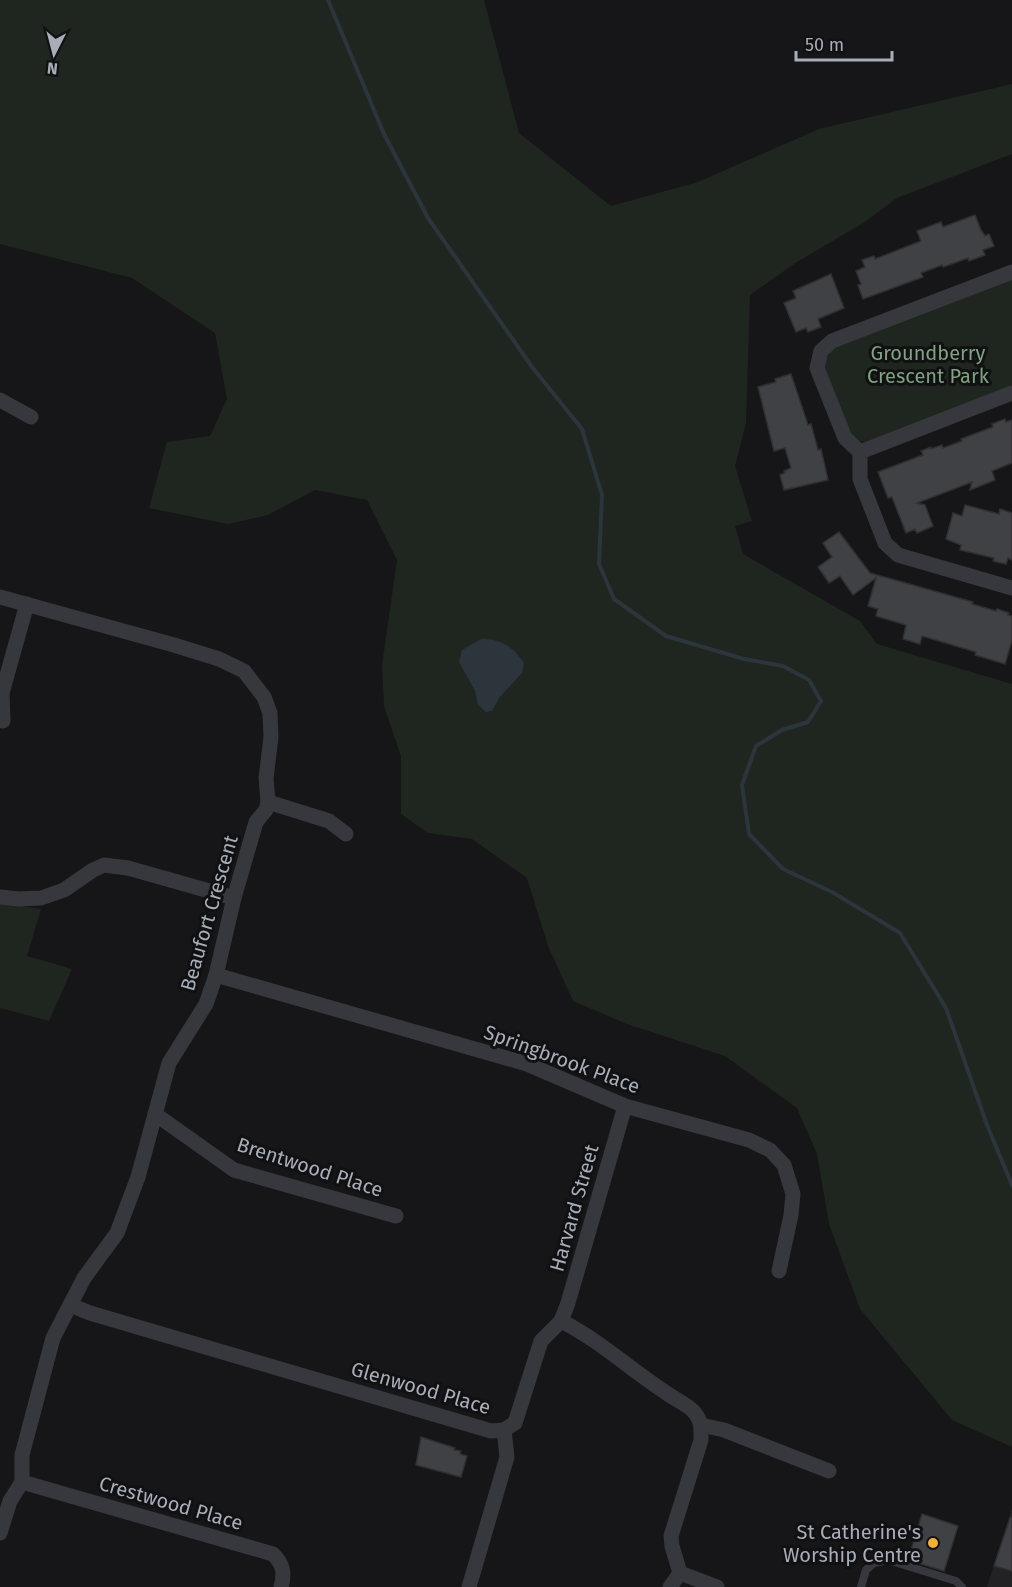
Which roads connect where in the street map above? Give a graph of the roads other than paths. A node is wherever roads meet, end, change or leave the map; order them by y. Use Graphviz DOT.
graph roads {
  1 [pos="1012,272"];
  2 [pos="1012,393"];
  3 [pos="0,400"];
  4 [pos="31,417"];
  5 [pos="860,452"];
  6 [pos="1012,588"];
  7 [pos="0,597"];
  8 [pos="27,604"];
  9 [pos="3,721"];
  10 [pos="268,802"];
  11 [pos="346,834"];
  12 [pos="0,897"];
  13 [pos="234,898"];
  14 [pos="216,975"];
  15 [pos="625,1106"];
  16 [pos="155,1114"];
  17 [pos="396,1216"];
  18 [pos="779,1270"];
  19 [pos="70,1305"];
  20 [pos="561,1321"];
  21 [pos="701,1425"];
  22 [pos="504,1430"];
  23 [pos="829,1471"];
  24 [pos="22,1482"];
  25 [pos="0,1533"];
  26 [pos="680,1573"];
  27 [pos="281,1587"];
  28 [pos="469,1587"];
  29 [pos="669,1587"];
  30 [pos="717,1587"];
  31 [pos="861,1587"];
  32 [pos="962,1587"];
  1 -- 5 [label="street"];
  2 -- 5 [label="street"];
  3 -- 4 [label="street"];
  5 -- 6 [label="street"];
  7 -- 8 [label="street"];
  8 -- 9 [label="street"];
  8 -- 10 [label="street"];
  10 -- 11 [label="street"];
  10 -- 13 [label="street, Beaufort Crescent"];
  12 -- 13 [label="street"];
  13 -- 14 [label="street, Beaufort Crescent"];
  14 -- 15 [label="street, Springbrook Place"];
  14 -- 16 [label="street, Beaufort Crescent"];
  15 -- 18 [label="street, Springbrook Place"];
  15 -- 20 [label="street, Harvard Street"];
  16 -- 17 [label="street, Brentwood Place"];
  16 -- 19 [label="street, Beaufort Crescent"];
  19 -- 22 [label="street, Glenwood Place"];
  19 -- 24 [label="street, Beaufort Crescent"];
  20 -- 21 [label="street"];
  20 -- 22 [label="street, Glenwood Place"];
  21 -- 23 [label="street"];
  21 -- 26 [label="street"];
  22 -- 28 [label="street"];
  24 -- 25 [label="street, Beaufort Crescent"];
  24 -- 27 [label="street, Crestwood Place"];
  26 -- 29 [label="street"];
  26 -- 30 [label="street"];
  31 -- 32 [label="lane"];
}
